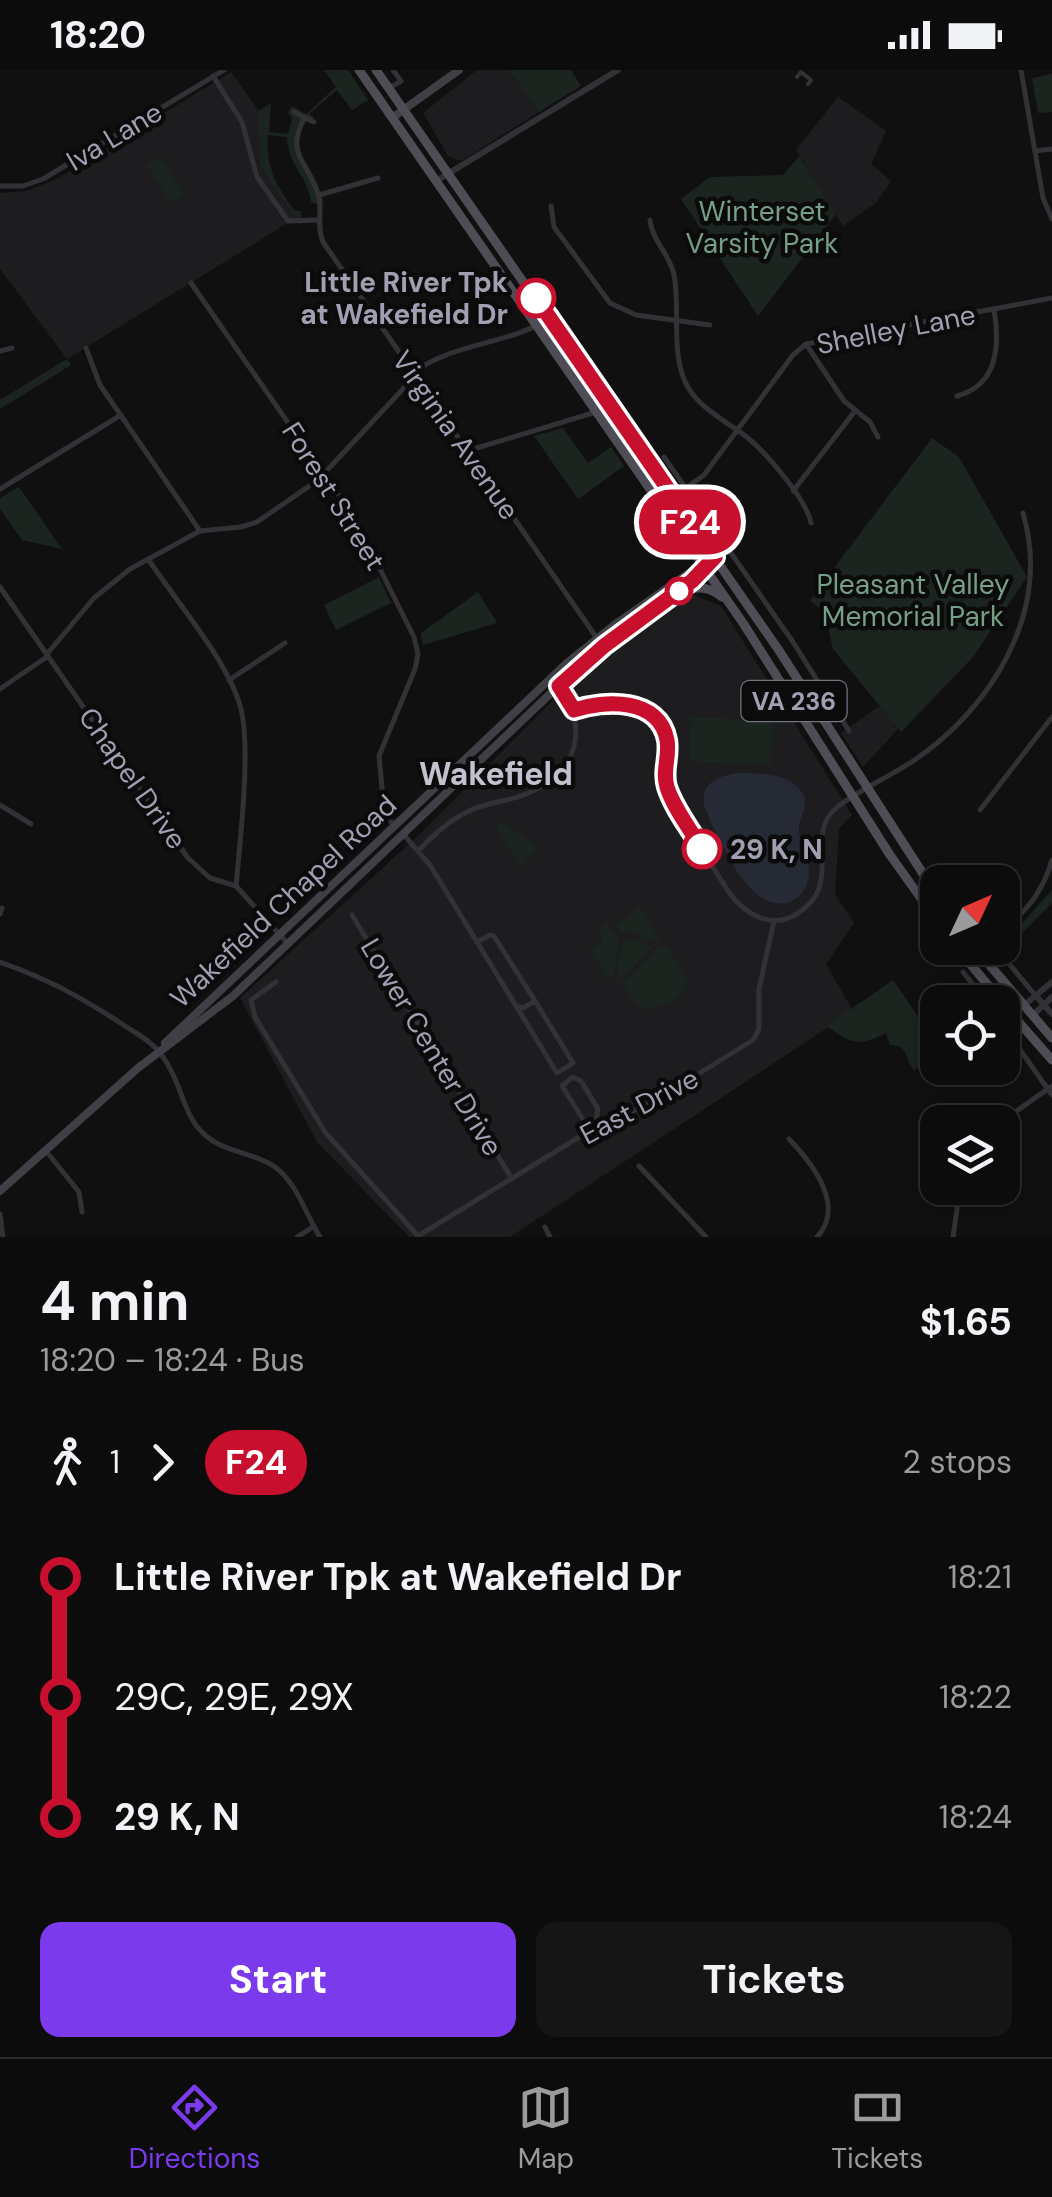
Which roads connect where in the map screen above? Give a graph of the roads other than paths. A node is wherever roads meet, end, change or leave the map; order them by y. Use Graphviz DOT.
graph roads {
  1 [pos="224,70"];
  2 [pos="358,70"];
  3 [pos="376,70"];
  4 [pos="393,70"];
  5 [pos="458,70"];
  6 [pos="618,70"];
  7 [pos="1021,70"];
  8 [pos="213,76"];
  9 [pos="798,77"];
  10 [pos="808,84"];
  11 [pos="389,88"];
  12 [pos="404,110"];
  13 [pos="294,112"];
  14 [pos="304,118"];
  15 [pos="392,118"];
  16 [pos="314,122"];
  17 [pos="1052,149"];
  18 [pos="1035,152"];
  19 [pos="448,172"];
  20 [pos="378,178"];
  21 [pos="436,181"];
  22 [pos="0,186"];
  23 [pos="319,195"];
  24 [pos="551,206"];
  25 [pos="1052,218"];
  26 [pos="319,220"];
  27 [pos="650,220"];
  28 [pos="191,283"];
  29 [pos="1052,298"];
  30 [pos="994,310"];
  31 [pos="550,318"];
  32 [pos="678,321"];
  33 [pos="710,325"];
  34 [pos="537,326"];
  35 [pos="806,344"];
  36 [pos="12,348"];
  37 [pos="86,348"];
  38 [pos="0,350"];
  39 [pos="414,374"];
  40 [pos="957,396"];
  41 [pos="855,411"];
  42 [pos="596,412"];
  43 [pos="120,415"];
  44 [pos="737,430"];
  45 [pos="878,437"];
  46 [pos="467,451"];
  47 [pos="664,457"];
  48 [pos="324,474"];
  49 [pos="686,488"];
  50 [pos="0,489"];
  51 [pos="793,491"];
  52 [pos="1024,513"];
  53 [pos="810,523"];
  54 [pos="200,531"];
  55 [pos="728,548"];
  56 [pos="715,557"];
  57 [pos="148,559"];
  58 [pos="703,566"];
  59 [pos="1038,569"];
  60 [pos="1038,578"];
  61 [pos="0,586"];
  62 [pos="666,601"];
  63 [pos="731,606"];
  64 [pos="597,638"];
  65 [pos="285,644"];
  66 [pos="604,646"];
  67 [pos="47,655"];
  68 [pos="552,677"];
  69 [pos="229,680"];
  70 [pos="559,686"];
  71 [pos="0,689"];
  72 [pos="574,710"];
  73 [pos="1052,717"];
  74 [pos="849,731"];
  75 [pos="867,790"];
  76 [pos="853,797"];
  77 [pos="0,805"];
  78 [pos="980,810"];
  79 [pos="31,824"];
  80 [pos="396,828"];
  81 [pos="404,836"];
  82 [pos="419,850"];
  83 [pos="1052,860"];
  84 [pos="920,870"];
  85 [pos="236,886"];
  86 [pos="920,896"];
  87 [pos="1020,914"];
  88 [pos="352,915"];
  89 [pos="774,921"];
  90 [pos="281,936"];
  91 [pos="477,942"];
  92 [pos="289,944"];
  93 [pos="0,962"];
  94 [pos="971,965"];
  95 [pos="993,965"];
  96 [pos="1010,965"];
  97 [pos="963,972"];
  98 [pos="276,982"];
  99 [pos="1052,982"];
  100 [pos="973,985"];
  101 [pos="987,985"];
  102 [pos="1036,996"];
  103 [pos="1052,996"];
  104 [pos="535,1001"];
  105 [pos="1044,1004"];
  106 [pos="516,1006"];
  107 [pos="1024,1006"];
  108 [pos="1052,1014"];
  109 [pos="1032,1016"];
  110 [pos="1020,1024"];
  111 [pos="1052,1038"];
  112 [pos="1020,1048"];
  113 [pos="159,1051"];
  114 [pos="1052,1060"];
  115 [pos="1051,1090"];
  116 [pos="1020,1110"];
  117 [pos="599,1115"];
  118 [pos="606,1121"];
  119 [pos="588,1128"];
  120 [pos="789,1139"];
  121 [pos="46,1151"];
  122 [pos="639,1166"];
  123 [pos="512,1179"];
  124 [pos="0,1190"];
  125 [pos="958,1205"];
  126 [pos="82,1212"];
  127 [pos="0,1214"];
  128 [pos="313,1227"];
  129 [pos="545,1227"];
  130 [pos="418,1236"];
  131 [pos="3,1237"];
  132 [pos="297,1237"];
  133 [pos="320,1237"];
  134 [pos="550,1237"];
  135 [pos="706,1237"];
  136 [pos="818,1237"];
  137 [pos="953,1237"];
  1 -- 8 [label="street, Iva Lane"];
  2 -- 15 [label="main road, VA 236"];
  3 -- 11 [label="main road, VA 236"];
  4 -- 11 [label="street"];
  5 -- 12 [label="main road"];
  6 -- 19 [label="street"];
  7 -- 18 [label="street"];
  8 -- 22 [label="street, Iva Lane"];
  8 -- 26 [label="street"];
  9 -- 10 [label="street"];
  11 -- 12 [label="main road, VA 236"];
  12 -- 15 [label="main road"];
  12 -- 19 [label="main road, VA 236"];
  13 -- 14 [label="street"];
  14 -- 16 [label="street"];
  14 -- 23 [label="street"];
  15 -- 21 [label="main road, VA 236"];
  17 -- 18 [label="street"];
  18 -- 25 [label="street"];
  19 -- 21 [label="street"];
  19 -- 31 [label="main road, VA 236"];
  20 -- 23 [label="street"];
  21 -- 34 [label="main road, VA 236"];
  23 -- 26 [label="street"];
  24 -- 32 [label="street"];
  26 -- 39 [label="street, Virginia Avenue"];
  27 -- 32 [label="street"];
  28 -- 48 [label="street, Forest Street"];
  29 -- 30 [label="street, Shelley Lane"];
  30 -- 35 [label="street, Shelley Lane"];
  30 -- 40 [label="street"];
  31 -- 34 [label="street"];
  31 -- 56 [label="main road, VA 236"];
  32 -- 33 [label="street"];
  32 -- 44 [label="street"];
  34 -- 39 [label="street"];
  34 -- 42 [label="main road, VA 236"];
  35 -- 41 [label="street"];
  35 -- 44 [label="street, Shelley Lane"];
  36 -- 38 [label="street"];
  37 -- 43 [label="street"];
  39 -- 46 [label="street, Virginia Avenue"];
  39 -- 48 [label="street"];
  41 -- 45 [label="street"];
  41 -- 51 [label="street"];
  42 -- 46 [label="street"];
  42 -- 58 [label="main road, VA 236"];
  43 -- 50 [label="street"];
  43 -- 54 [label="street"];
  44 -- 49 [label="street, Shelley Lane"];
  44 -- 51 [label="street"];
  46 -- 64 [label="street, Virginia Avenue"];
  47 -- 49 [label="street"];
  48 -- 54 [label="street"];
  48 -- 80 [label="street, Forest Street"];
  49 -- 55 [label="street"];
  51 -- 53 [label="street"];
  52 -- 59 [label="street"];
  54 -- 57 [label="street"];
  55 -- 56 [label="street, Wakefield Chapel Road"];
  55 -- 74 [label="street"];
  56 -- 58 [label="main road, Wakefield Chapel Road"];
  56 -- 75 [label="main road, VA 236"];
  57 -- 67 [label="street"];
  57 -- 69 [label="street"];
  58 -- 62 [label="main road, Wakefield Chapel Road"];
  58 -- 63 [label="main road, VA 236"];
  58 -- 64 [label="main road, Wakefield Chapel Road"];
  60 -- 75 [label="street"];
  61 -- 67 [label="street, Chapel Drive"];
  62 -- 63 [label="main road"];
  62 -- 66 [label="main road, Wakefield Chapel Road"];
  63 -- 76 [label="main road, VA 236"];
  64 -- 66 [label="street, Virginia Avenue"];
  64 -- 68 [label="main road, Wakefield Chapel Road"];
  65 -- 69 [label="street"];
  66 -- 70 [label="main road, Wakefield Chapel Road"];
  67 -- 71 [label="street"];
  67 -- 85 [label="street, Chapel Drive"];
  68 -- 70 [label="street"];
  68 -- 80 [label="main road, Wakefield Chapel Road"];
  69 -- 85 [label="street"];
  70 -- 72 [label="street"];
  70 -- 81 [label="main road, Wakefield Chapel Road"];
  72 -- 82 [label="street"];
  72 -- 89 [label="street"];
  73 -- 78 [label="street"];
  75 -- 76 [label="street"];
  75 -- 84 [label="main road, VA 236"];
  76 -- 86 [label="main road, VA 236"];
  76 -- 89 [label="street"];
  77 -- 79 [label="street"];
  80 -- 81 [label="street, Forest Street"];
  80 -- 90 [label="main road, Wakefield Chapel Road"];
  81 -- 82 [label="street, Forest Street"];
  81 -- 92 [label="main road, Wakefield Chapel Road"];
  82 -- 91 [label="street, Forest Street"];
  83 -- 87 [label="street"];
  85 -- 90 [label="street, Chapel Drive"];
  88 -- 123 [label="street, Lower Center Drive"];
  89 -- 118 [label="street, East Drive"];
  90 -- 92 [label="street, Chapel Drive"];
  90 -- 113 [label="main road, Wakefield Chapel Road"];
  91 -- 104 [label="street"];
  91 -- 106 [label="street, Forest Street"];
  92 -- 113 [label="main road, Wakefield Chapel Road"];
  93 -- 113 [label="street"];
  94 -- 101 [label="main road"];
  95 -- 107 [label="main road"];
  96 -- 102 [label="street"];
  97 -- 100 [label="street"];
  98 -- 130 [label="street"];
  99 -- 102 [label="street"];
  102 -- 105 [label="street"];
  102 -- 107 [label="street"];
  103 -- 105 [label="street"];
  104 -- 106 [label="street"];
  104 -- 106 [label="street, Forest Street"];
  105 -- 108 [label="street"];
  105 -- 109 [label="street"];
  107 -- 109 [label="main road"];
  109 -- 111 [label="main road"];
  110 -- 114 [label="main road"];
  112 -- 115 [label="street"];
  113 -- 121 [label="main road, Wakefield Chapel Road"];
  113 -- 128 [label="street"];
  115 -- 116 [label="street"];
  117 -- 118 [label="street"];
  117 -- 119 [label="street"];
  117 -- 119 [label="street"];
  118 -- 119 [label="street, East Drive"];
  119 -- 123 [label="street, East Drive"];
  120 -- 136 [label="street"];
  121 -- 124 [label="main road, Wakefield Chapel Road"];
  121 -- 126 [label="street"];
  122 -- 135 [label="street"];
  123 -- 130 [label="street, East Drive"];
  125 -- 137 [label="street"];
  127 -- 131 [label="street"];
  128 -- 132 [label="street"];
  128 -- 133 [label="street"];
  129 -- 134 [label="street"];
}
